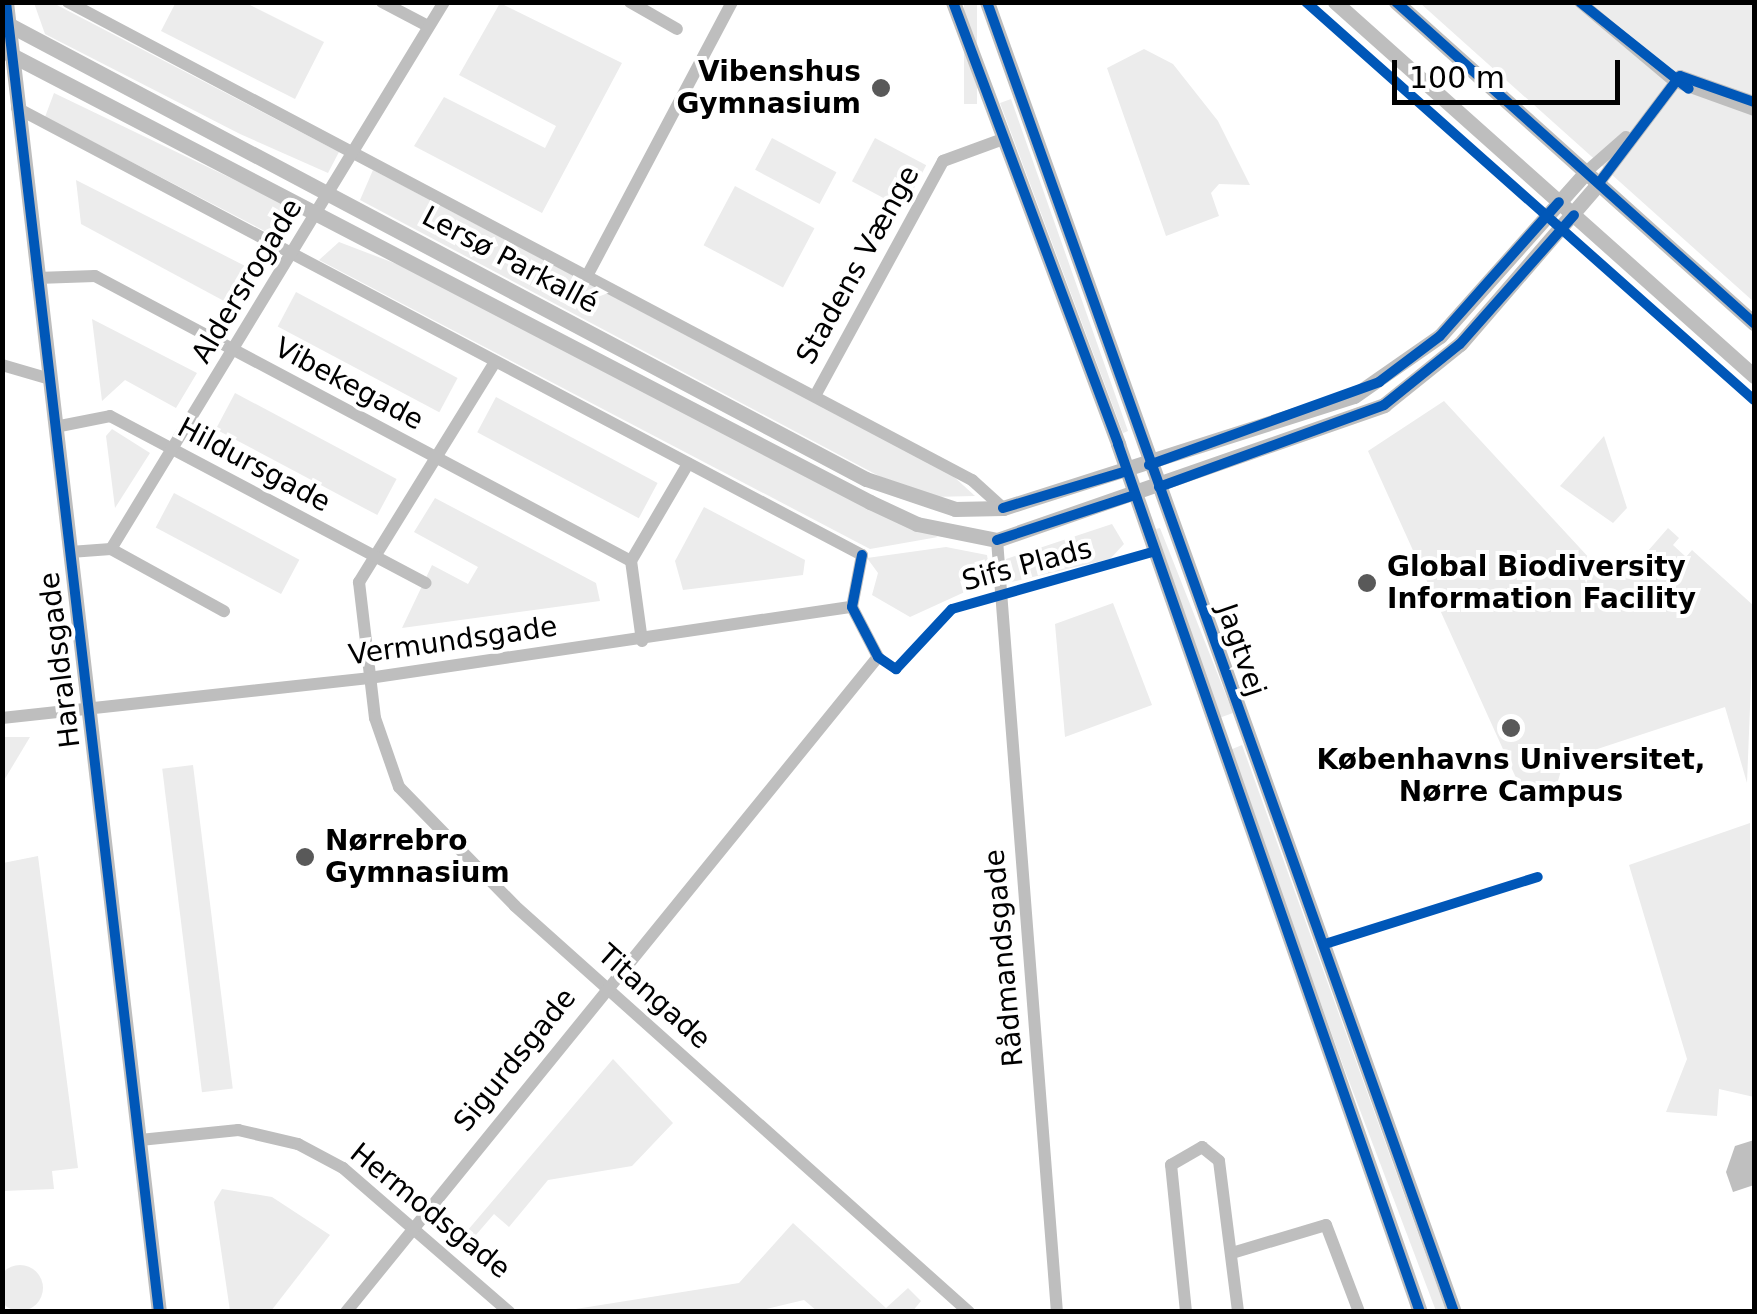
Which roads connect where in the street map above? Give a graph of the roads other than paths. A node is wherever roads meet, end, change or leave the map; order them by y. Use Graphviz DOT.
graph roads {
  1 [pos="6,2"];
  2 [pos="68,2"];
  3 [pos="382,2"];
  4 [pos="444,2"];
  5 [pos="630,2"];
  6 [pos="732,2"];
  7 [pos="953,2"];
  8 [pos="986,2"];
  9 [pos="1335,2"];
  10 [pos="1396,2"];
  11 [pos="1580,2"];
  12 [pos="6,22"];
  13 [pos="428,26"];
  14 [pos="678,29"];
  15 [pos="7,52"];
  16 [pos="1674,81"];
  17 [pos="1754,102"];
  18 [pos="18,108"];
  19 [pos="1754,110"];
  20 [pos="1003,138"];
  21 [pos="353,151"];
  22 [pos="1593,178"];
  23 [pos="330,191"];
  24 [pos="1559,202"];
  25 [pos="318,213"];
  26 [pos="1574,215"];
  27 [pos="293,254"];
  28 [pos="587,276"];
  29 [pos="38,278"];
  30 [pos="1754,322"];
  31 [pos="235,350"];
  32 [pos="494,362"];
  33 [pos="2,365"];
  34 [pos="1754,376"];
  35 [pos="50,379"];
  36 [pos="816,396"];
  37 [pos="55,427"];
  38 [pos="172,450"];
  39 [pos="434,458"];
  40 [pos="688,464"];
  41 [pos="1149,465"];
  42 [pos="1127,471"];
  43 [pos="1159,488"];
  44 [pos="1135,495"];
  45 [pos="1003,508"];
  46 [pos="997,540"];
  47 [pos="111,549"];
  48 [pos="70,552"];
  49 [pos="375,556"];
  50 [pos="632,561"];
  51 [pos="425,583"];
  52 [pos="852,607"];
  53 [pos="224,611"];
  54 [pos="642,641"];
  55 [pos="369,678"];
  56 [pos="90,709"];
  57 [pos="2,718"];
  58 [pos="606,987"];
  59 [pos="140,1140"];
  60 [pos="413,1225"];
  61 [pos="1232,1252"];
  62 [pos="160,1312"];
  63 [pos="346,1312"];
  64 [pos="510,1312"];
  65 [pos="968,1312"];
  66 [pos="1057,1312"];
  67 [pos="1186,1312"];
  68 [pos="1238,1312"];
  69 [pos="1360,1312"];
  70 [pos="1420,1312"];
  71 [pos="1454,1312"];
  1 -- 12 [label="street, Haraldsgade"];
  2 -- 21 [label="street, Lersø Parkallé"];
  3 -- 13 [label="street"];
  4 -- 13 [label="street, Aldersrogade"];
  5 -- 14 [label="street"];
  6 -- 28 [label="street"];
  7 -- 20 [label="street, Jagtvej"];
  8 -- 41 [label="street, Jagtvej"];
  9 -- 24 [label="street"];
  10 -- 22 [label="street"];
  11 -- 16 [label="street"];
  12 -- 15 [label="street, Haraldsgade"];
  12 -- 23 [label="street, Lersø Parkallé"];
  13 -- 21 [label="street, Aldersrogade"];
  15 -- 18 [label="street, Haraldsgade"];
  15 -- 25 [label="street, Lersø Parkallé"];
  16 -- 17 [label="street"];
  16 -- 19 [label="street"];
  16 -- 22 [label="street"];
  18 -- 27 [label="street"];
  18 -- 29 [label="street, Haraldsgade"];
  20 -- 36 [label="street, Stadens Vænge"];
  20 -- 42 [label="street, Jagtvej"];
  21 -- 23 [label="street, Aldersrogade"];
  21 -- 28 [label="street, Lersø Parkallé"];
  22 -- 24 [label="street, Lersø Parkallé"];
  22 -- 26 [label="street, Lersø Parkallé"];
  22 -- 30 [label="street"];
  23 -- 25 [label="street, Aldersrogade"];
  23 -- 45 [label="street, Lersø Parkallé"];
  24 -- 26 [label="street"];
  24 -- 41 [label="street, Lersø Parkallé"];
  25 -- 27 [label="street, Aldersrogade"];
  25 -- 46 [label="street, Lersø Parkallé"];
  26 -- 34 [label="street"];
  26 -- 43 [label="street, Lersø Parkallé"];
  27 -- 31 [label="street, Aldersrogade"];
  27 -- 32 [label="street"];
  28 -- 36 [label="street, Lersø Parkallé"];
  29 -- 31 [label="street, Vibekegade"];
  29 -- 35 [label="street, Haraldsgade"];
  31 -- 38 [label="street, Aldersrogade"];
  31 -- 39 [label="street, Vibekegade"];
  32 -- 39 [label="street, Titangade"];
  32 -- 40 [label="street"];
  33 -- 35 [label="street"];
  35 -- 37 [label="street, Haraldsgade"];
  36 -- 45 [label="street, Lersø Parkallé"];
  37 -- 38 [label="street, Hildursgade"];
  37 -- 48 [label="street, Haraldsgade"];
  38 -- 47 [label="street, Aldersrogade"];
  38 -- 49 [label="street, Hildursgade"];
  39 -- 49 [label="street, Titangade"];
  39 -- 50 [label="street, Vibekegade"];
  40 -- 50 [label="street"];
  40 -- 52 [label="street"];
  41 -- 42 [label="street, Lersø Parkallé"];
  41 -- 43 [label="street, Jagtvej"];
  42 -- 44 [label="street, Jagtvej"];
  42 -- 45 [label="street, Lersø Parkallé"];
  43 -- 44 [label="street, Lersø Parkallé"];
  43 -- 71 [label="street, Jagtvej"];
  44 -- 46 [label="street, Lersø Parkallé"];
  44 -- 70 [label="street, Jagtvej"];
  46 -- 66 [label="street, Rådmandsgade"];
  47 -- 48 [label="street"];
  47 -- 53 [label="street"];
  48 -- 56 [label="street, Haraldsgade"];
  49 -- 51 [label="street, Hildursgade"];
  49 -- 55 [label="street, Titangade"];
  50 -- 54 [label="street"];
  52 -- 54 [label="street, Vermundsgade"];
  52 -- 58 [label="street, Sigurdsgade"];
  54 -- 55 [label="street, Vermundsgade"];
  55 -- 56 [label="street, Vermundsgade"];
  55 -- 58 [label="street, Titangade"];
  56 -- 57 [label="street, Vermundsgade"];
  56 -- 59 [label="street, Haraldsgade"];
  58 -- 60 [label="street, Sigurdsgade"];
  58 -- 65 [label="street, Titangade"];
  59 -- 60 [label="street, Hermodsgade"];
  59 -- 62 [label="street, Haraldsgade"];
  60 -- 63 [label="street, Sigurdsgade"];
  60 -- 64 [label="street, Hermodsgade"];
  61 -- 67 [label="street"];
  61 -- 68 [label="street"];
  61 -- 69 [label="street"];
}
